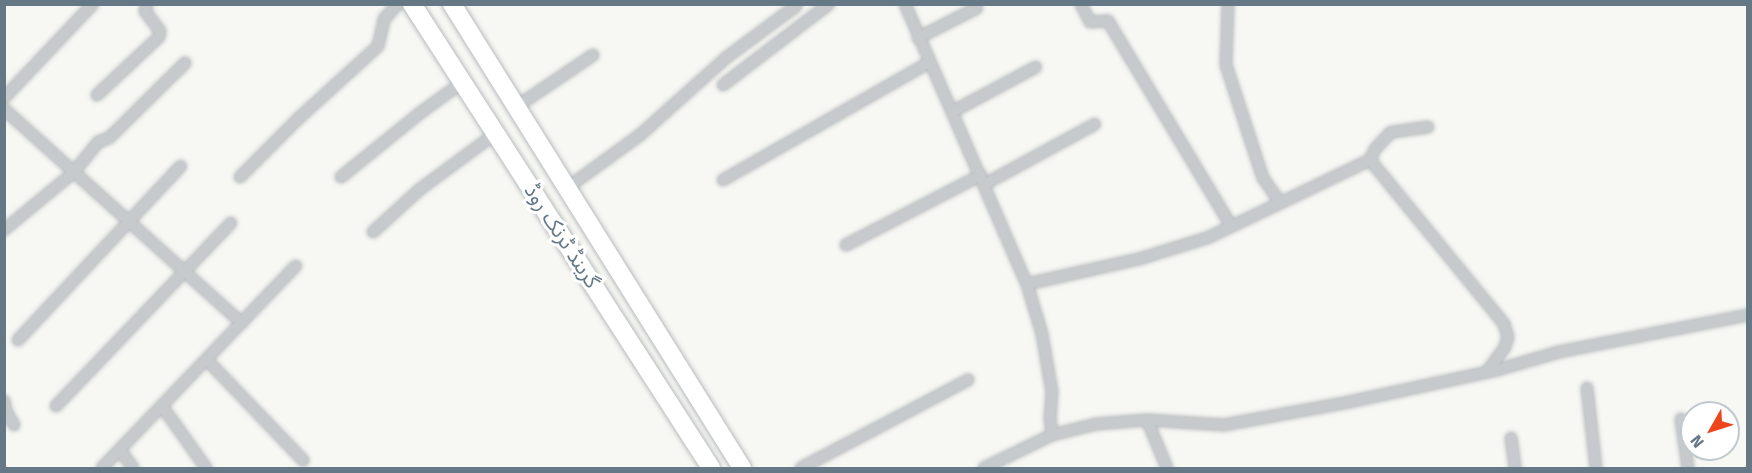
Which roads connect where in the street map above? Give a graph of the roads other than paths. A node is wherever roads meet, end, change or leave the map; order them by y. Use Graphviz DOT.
graph roads {
  1 [pos="93,4"];
  2 [pos="147,4"];
  3 [pos="399,4"];
  4 [pos="412,4"];
  5 [pos="452,4"];
  6 [pos="830,4"];
  7 [pos="905,4"];
  8 [pos="1081,4"];
  9 [pos="1228,4"];
  10 [pos="796,6"];
  11 [pos="976,8"];
  12 [pos="918,38"];
  13 [pos="593,55"];
  14 [pos="185,63"];
  15 [pos="928,63"];
  16 [pos="1036,67"];
  17 [pos="463,82"];
  18 [pos="723,85"];
  19 [pos="97,95"];
  20 [pos="4,98"];
  21 [pos="516,107"];
  22 [pos="4,109"];
  23 [pos="952,112"];
  24 [pos="1095,124"];
  25 [pos="1428,127"];
  26 [pos="818,128"];
  27 [pos="496,133"];
  28 [pos="1370,160"];
  29 [pos="181,166"];
  30 [pos="74,172"];
  31 [pos="240,177"];
  32 [pos="341,177"];
  33 [pos="723,180"];
  34 [pos="983,180"];
  35 [pos="567,188"];
  36 [pos="1280,202"];
  37 [pos="128,222"];
  38 [pos="231,223"];
  39 [pos="1231,226"];
  40 [pos="4,230"];
  41 [pos="373,232"];
  42 [pos="846,246"];
  43 [pos="296,266"];
  44 [pos="185,271"];
  45 [pos="1027,284"];
  46 [pos="1748,315"];
  47 [pos="242,323"];
  48 [pos="18,340"];
  49 [pos="207,360"];
  50 [pos="1487,372"];
  51 [pos="968,380"];
  52 [pos="1587,388"];
  53 [pos="4,401"];
  54 [pos="56,406"];
  55 [pos="162,406"];
  56 [pos="1147,420"];
  57 [pos="14,425"];
  58 [pos="1052,435"];
  59 [pos="1511,438"];
  60 [pos="120,450"];
  61 [pos="303,460"];
  62 [pos="102,468"];
  63 [pos="133,468"];
  64 [pos="206,468"];
  65 [pos="711,468"];
  66 [pos="742,468"];
  67 [pos="801,468"];
  68 [pos="984,468"];
  69 [pos="1167,468"];
  70 [pos="1515,468"];
  71 [pos="1596,468"];
  1 -- 20 [label="street"];
  2 -- 19 [label="street"];
  3 -- 31 [label="street"];
  4 -- 17 [label="highway, گرینڈ ٹرنک روڈ"];
  5 -- 21 [label="highway, گرینڈ ٹرنک روڈ"];
  6 -- 18 [label="street"];
  7 -- 12 [label="street"];
  8 -- 39 [label="street"];
  9 -- 36 [label="street"];
  10 -- 35 [label="street"];
  11 -- 12 [label="street"];
  12 -- 15 [label="street"];
  13 -- 21 [label="street"];
  14 -- 30 [label="street"];
  15 -- 23 [label="street"];
  15 -- 26 [label="street"];
  15 -- 33 [label="street"];
  16 -- 23 [label="street"];
  17 -- 27 [label="highway, گرینڈ ٹرنک روڈ"];
  17 -- 32 [label="street"];
  21 -- 35 [label="highway, گرینڈ ٹرنک روڈ"];
  22 -- 30 [label="street"];
  23 -- 34 [label="street"];
  24 -- 34 [label="street"];
  25 -- 28 [label="street"];
  27 -- 41 [label="street"];
  27 -- 65 [label="highway, گرینڈ ٹرنک روڈ"];
  28 -- 36 [label="street"];
  28 -- 50 [label="street"];
  29 -- 37 [label="street"];
  30 -- 37 [label="street"];
  30 -- 40 [label="street"];
  34 -- 42 [label="street"];
  34 -- 45 [label="street"];
  35 -- 66 [label="highway, گرینڈ ٹرنک روڈ"];
  36 -- 39 [label="street"];
  37 -- 44 [label="street"];
  37 -- 48 [label="street"];
  38 -- 44 [label="street"];
  39 -- 45 [label="street"];
  43 -- 47 [label="street"];
  44 -- 47 [label="street"];
  44 -- 54 [label="street"];
  45 -- 58 [label="street"];
  46 -- 50 [label="street"];
  47 -- 49 [label="street"];
  49 -- 55 [label="street"];
  49 -- 61 [label="street"];
  50 -- 56 [label="street"];
  51 -- 67 [label="street"];
  52 -- 71 [label="street"];
  53 -- 57 [label="street"];
  55 -- 60 [label="street"];
  55 -- 64 [label="street"];
  56 -- 58 [label="street"];
  56 -- 69 [label="street"];
  58 -- 68 [label="street"];
  59 -- 70 [label="street"];
  60 -- 62 [label="street"];
  60 -- 63 [label="street"];
}
